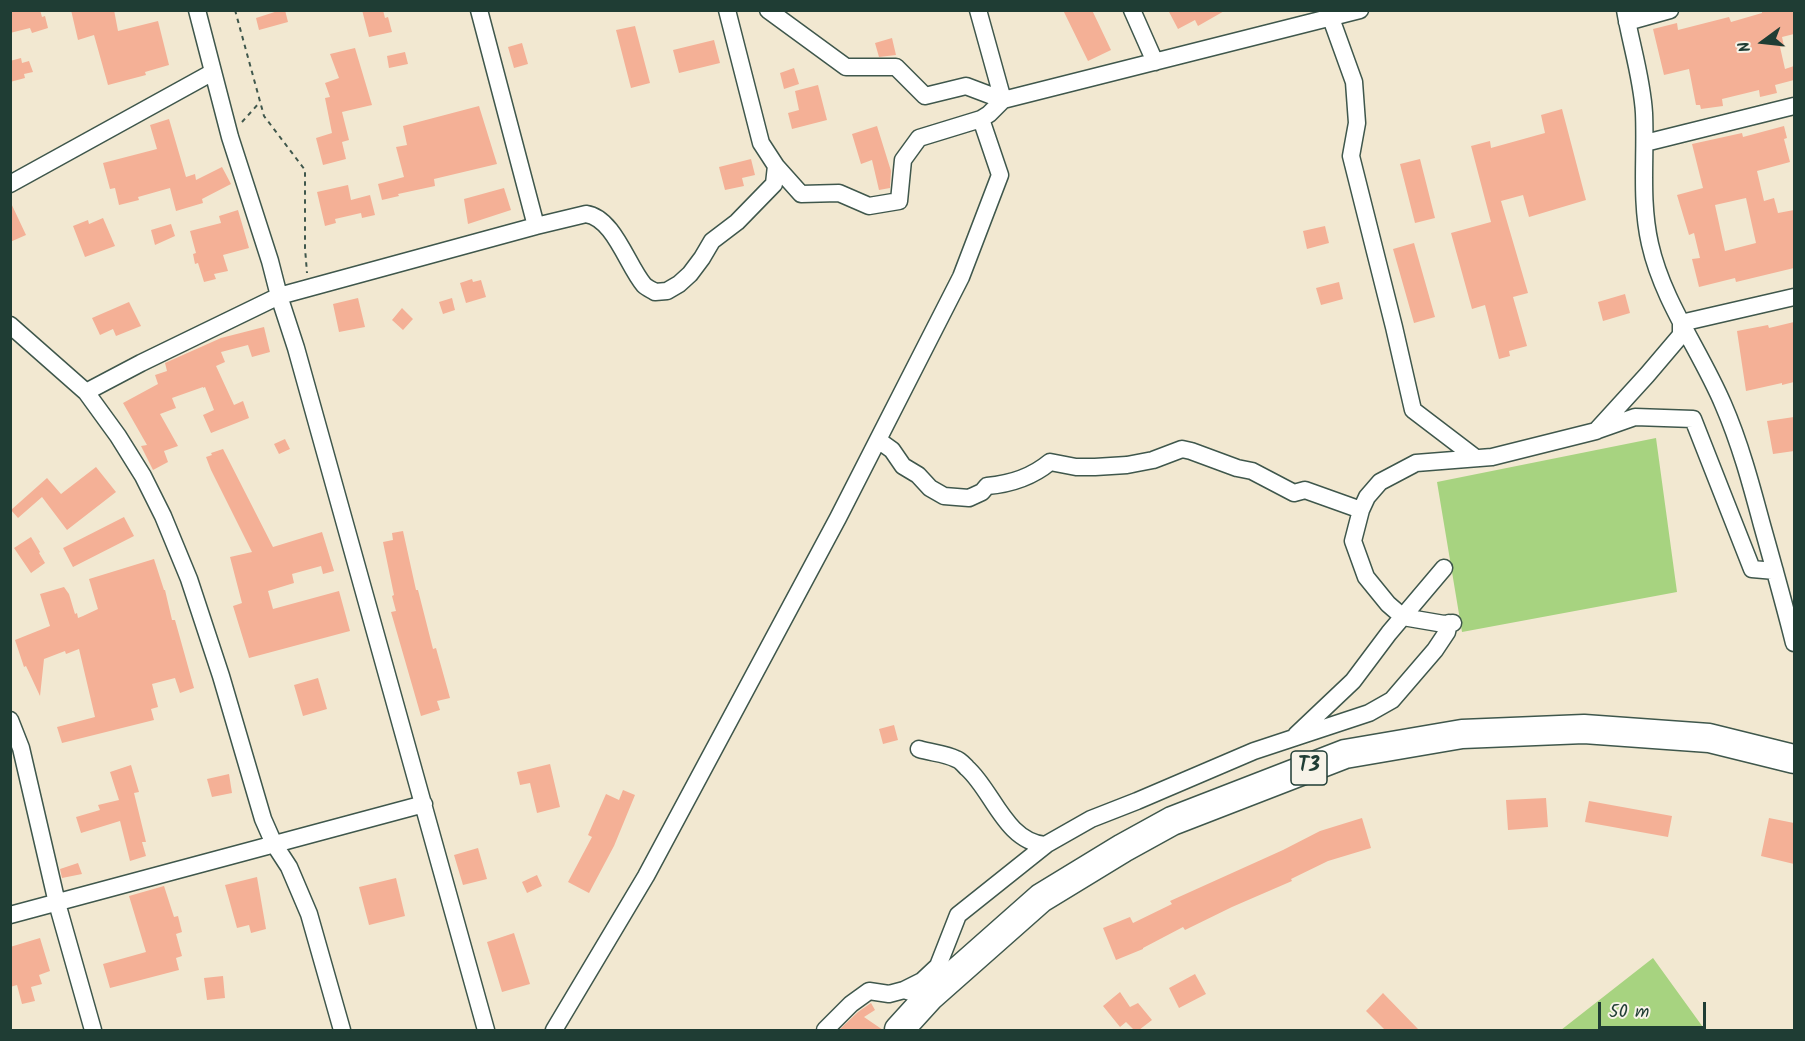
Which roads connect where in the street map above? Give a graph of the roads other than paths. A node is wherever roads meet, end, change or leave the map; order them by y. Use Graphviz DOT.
graph roads {
  1 [pos="197,10"];
  2 [pos="479,10"];
  3 [pos="727,10"];
  4 [pos="768,10"];
  5 [pos="978,10"];
  6 [pos="1132,10"];
  7 [pos="1360,10"];
  8 [pos="1670,10"];
  9 [pos="1330,14"];
  10 [pos="1626,16"];
  11 [pos="1155,62"];
  12 [pos="213,72"];
  13 [pos="1003,100"];
  14 [pos="1794,106"];
  15 [pos="981,119"];
  16 [pos="1645,143"];
  17 [pos="776,166"];
  18 [pos="10,184"];
  19 [pos="536,226"];
  20 [pos="279,296"];
  21 [pos="1794,297"];
  22 [pos="1682,323"];
  23 [pos="10,325"];
  24 [pos="86,392"];
  25 [pos="1596,431"];
  26 [pos="878,440"];
  27 [pos="1476,458"];
  28 [pos="1361,510"];
  29 [pos="1444,568"];
  30 [pos="1775,571"];
  31 [pos="1403,617"];
  32 [pos="1794,643"];
  33 [pos="10,720"];
  34 [pos="1293,737"];
  35 [pos="920,749"];
  36 [pos="1794,759"];
  37 [pos="424,804"];
  38 [pos="274,844"];
  39 [pos="1045,845"];
  40 [pos="57,903"];
  41 [pos="10,915"];
  42 [pos="917,994"];
  43 [pos="93,1030"];
  44 [pos="342,1030"];
  45 [pos="486,1030"];
  46 [pos="554,1030"];
  47 [pos="825,1030"];
  48 [pos="899,1030"];
  1 -- 12 [label="street"];
  2 -- 19 [label="street"];
  3 -- 17 [label="street"];
  4 -- 13 [label="street"];
  5 -- 13 [label="street"];
  6 -- 11 [label="street"];
  7 -- 9 [label="street"];
  8 -- 10 [label="street"];
  9 -- 11 [label="street"];
  9 -- 27 [label="street"];
  10 -- 16 [label="street"];
  11 -- 13 [label="street"];
  12 -- 18 [label="street"];
  12 -- 20 [label="street"];
  13 -- 15 [label="street"];
  14 -- 16 [label="street"];
  15 -- 17 [label="street"];
  15 -- 26 [label="street"];
  16 -- 22 [label="street"];
  17 -- 19 [label="street"];
  19 -- 20 [label="street"];
  20 -- 24 [label="street"];
  20 -- 37 [label="street"];
  21 -- 22 [label="street"];
  22 -- 25 [label="street"];
  22 -- 30 [label="street"];
  23 -- 24 [label="street"];
  24 -- 38 [label="street"];
  25 -- 27 [label="street"];
  25 -- 30 [label="street"];
  26 -- 28 [label="street"];
  26 -- 46 [label="street"];
  27 -- 28 [label="street"];
  28 -- 31 [label="street"];
  29 -- 31 [label="street"];
  30 -- 32 [label="street"];
  31 -- 34 [label="street"];
  31 -- 34 [label="street"];
  33 -- 40 [label="street"];
  34 -- 39 [label="street"];
  35 -- 39 [label="street"];
  36 -- 42 [label="highway, T3"];
  37 -- 38 [label="street"];
  37 -- 45 [label="street"];
  38 -- 40 [label="street"];
  38 -- 44 [label="street"];
  39 -- 42 [label="street"];
  40 -- 41 [label="street"];
  40 -- 43 [label="street"];
  42 -- 47 [label="street"];
  42 -- 48 [label="highway, T3"];
}
